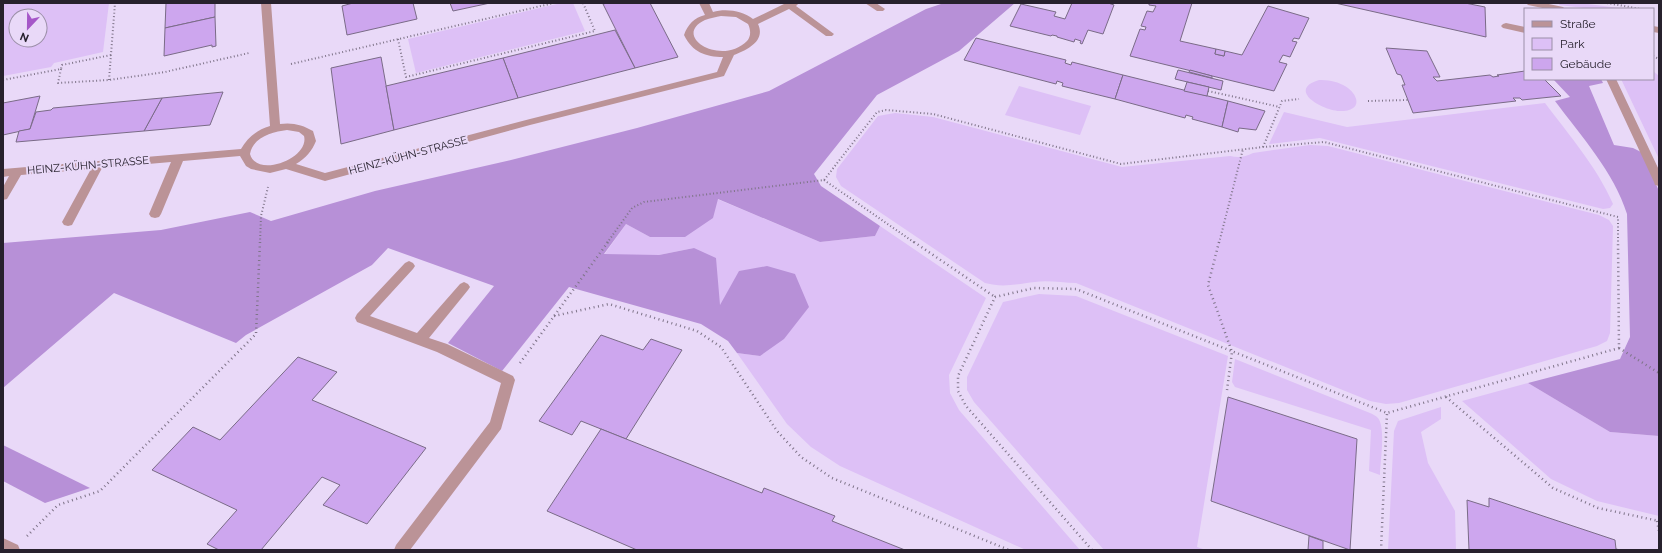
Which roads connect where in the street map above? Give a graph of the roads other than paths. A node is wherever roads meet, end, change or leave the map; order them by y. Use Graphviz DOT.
graph roads {
  1 [pos="266,3"];
  2 [pos="704,3"];
  3 [pos="870,3"];
  4 [pos="1531,3"];
  5 [pos="791,4"];
  6 [pos="1555,8"];
  7 [pos="880,9"];
  8 [pos="710,15"];
  9 [pos="752,23"];
  10 [pos="1506,26"];
  11 [pos="1524,30"];
  12 [pos="829,34"];
  13 [pos="730,53"];
  14 [pos="1611,80"];
  15 [pos="275,128"];
  16 [pos="244,152"];
  17 [pos="179,157"];
  18 [pos="99,164"];
  19 [pos="286,165"];
  20 [pos="18,171"];
  21 [pos="3,173"];
  22 [pos="1659,182"];
  23 [pos="3,196"];
  24 [pos="155,214"];
  25 [pos="68,222"];
  26 [pos="409,266"];
  27 [pos="464,287"];
  28 [pos="419,340"];
  29 [pos="3,545"];
  30 [pos="13,550"];
  31 [pos="401,550"];
  1 -- 15 [label="street"];
  2 -- 8 [label="street"];
  3 -- 7 [label="street"];
  4 -- 6 [label="street"];
  5 -- 9 [label="street"];
  5 -- 12 [label="street"];
  8 -- 9 [label="street"];
  8 -- 13 [label="street"];
  9 -- 13 [label="street"];
  10 -- 11 [label="street"];
  13 -- 19 [label="street, HEINZ-KÜHN-STRASSE"];
  14 -- 22 [label="street"];
  15 -- 16 [label="street"];
  15 -- 19 [label="street"];
  16 -- 17 [label="street, HEINZ-KÜHN-STRASSE"];
  16 -- 19 [label="street"];
  17 -- 18 [label="street, HEINZ-KÜHN-STRASSE"];
  17 -- 24 [label="street"];
  18 -- 20 [label="street, HEINZ-KÜHN-STRASSE"];
  18 -- 25 [label="street"];
  20 -- 21 [label="street, HEINZ-KÜHN-STRASSE"];
  20 -- 23 [label="street"];
  26 -- 28 [label="street"];
  27 -- 28 [label="street"];
  28 -- 31 [label="street"];
  29 -- 30 [label="street"];
}
